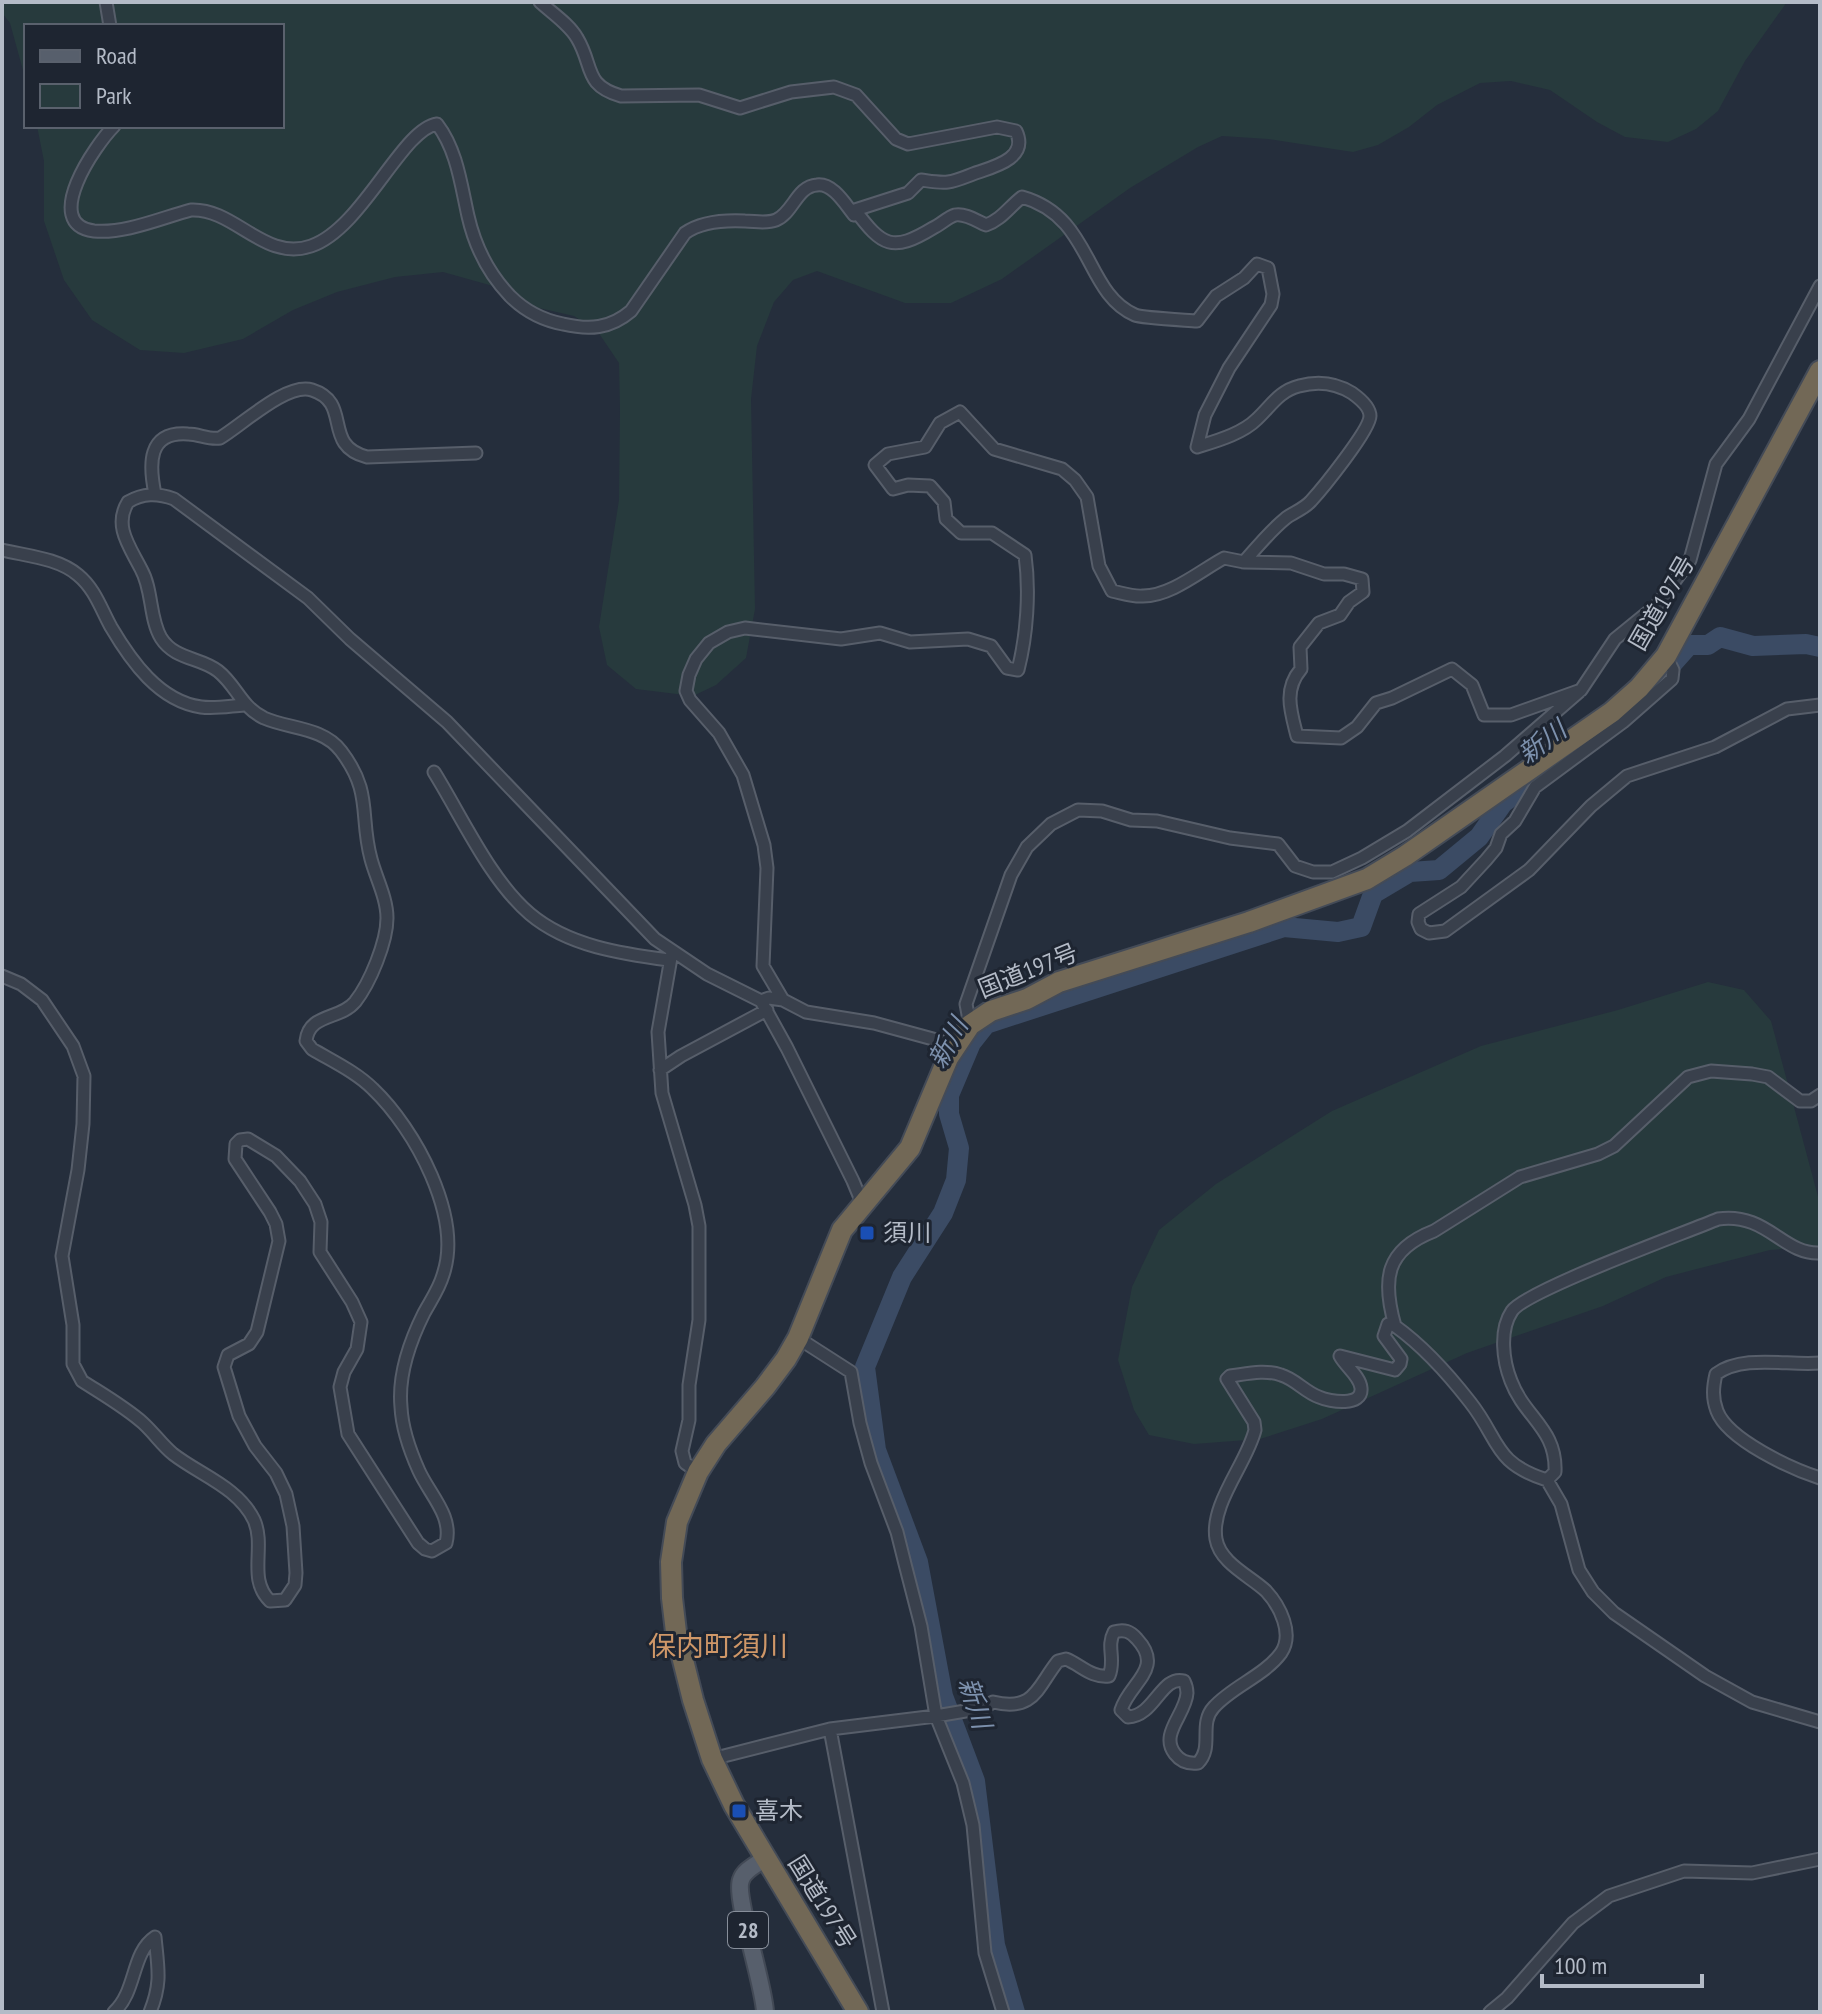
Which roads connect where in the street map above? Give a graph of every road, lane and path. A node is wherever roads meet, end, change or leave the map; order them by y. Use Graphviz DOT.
graph roads {
  1 [pos="106,2"];
  2 [pos="540,2"];
  3 [pos="110,24"];
  4 [pos="112,128"];
  5 [pos="855,210"];
  6 [pos="1820,286"];
  7 [pos="1820,371"];
  8 [pos="476,453"];
  9 [pos="155,494"];
  10 [pos="2,550"];
  11 [pos="1244,562"];
  12 [pos="1581,690"];
  13 [pos="244,705"];
  14 [pos="1820,705"];
  15 [pos="434,772"];
  16 [pos="1529,780"];
  17 [pos="671,956"];
  18 [pos="2,976"];
  19 [pos="783,1000"];
  20 [pos="764,1005"];
  21 [pos="970,1025"];
  22 [pos="955,1045"];
  23 [pos="660,1070"];
  24 [pos="1820,1095"];
  25 [pos="863,1207"];
  26 [pos="1820,1253"];
  27 [pos="1395,1326"];
  28 [pos="798,1338"];
  29 [pos="1820,1363"];
  30 [pos="698,1472"];
  31 [pos="1820,1478"];
  32 [pos="1547,1480"];
  33 [pos="936,1716"];
  34 [pos="1820,1722"];
  35 [pos="830,1729"];
  36 [pos="712,1759"];
  37 [pos="764,1859"];
  38 [pos="1820,1859"];
  39 [pos="114,2012"];
  40 [pos="150,2012"];
  41 [pos="765,2012"];
  42 [pos="858,2012"];
  43 [pos="883,2012"];
  44 [pos="1003,2012"];
  45 [pos="1490,2012"];
  1 -- 3 [label="street"];
  2 -- 5 [label="street"];
  4 -- 5 [label="street"];
  5 -- 11 [label="street"];
  6 -- 12 [label="street"];
  7 -- 16 [label="highway, 国道197号"];
  8 -- 9 [label="street"];
  9 -- 13 [label="street"];
  9 -- 17 [label="street"];
  10 -- 13 [label="street"];
  11 -- 12 [label="street"];
  11 -- 19 [label="street"];
  12 -- 21 [label="street"];
  13 -- 18 [label="street"];
  14 -- 16 [label="street"];
  15 -- 17 [label="street"];
  16 -- 21 [label="highway, 国道197号"];
  17 -- 20 [label="street"];
  17 -- 23 [label="street"];
  19 -- 20 [label="street"];
  19 -- 22 [label="street"];
  20 -- 23 [label="street"];
  20 -- 25 [label="street"];
  21 -- 22 [label="highway, 国道197号"];
  22 -- 25 [label="highway, 国道197号"];
  23 -- 30 [label="street"];
  24 -- 27 [label="street"];
  25 -- 28 [label="highway, 国道197号"];
  26 -- 32 [label="street"];
  27 -- 32 [label="street"];
  27 -- 33 [label="street"];
  28 -- 30 [label="highway, 国道197号"];
  28 -- 33 [label="street"];
  29 -- 31 [label="street"];
  30 -- 36 [label="highway, 国道197号"];
  32 -- 34 [label="street"];
  33 -- 35 [label="street"];
  33 -- 44 [label="street"];
  35 -- 36 [label="street"];
  35 -- 43 [label="street"];
  36 -- 37 [label="highway, 国道197号"];
  37 -- 41 [label="main road, 28"];
  37 -- 42 [label="highway, 国道197号"];
  38 -- 45 [label="street"];
  39 -- 40 [label="street"];
}
